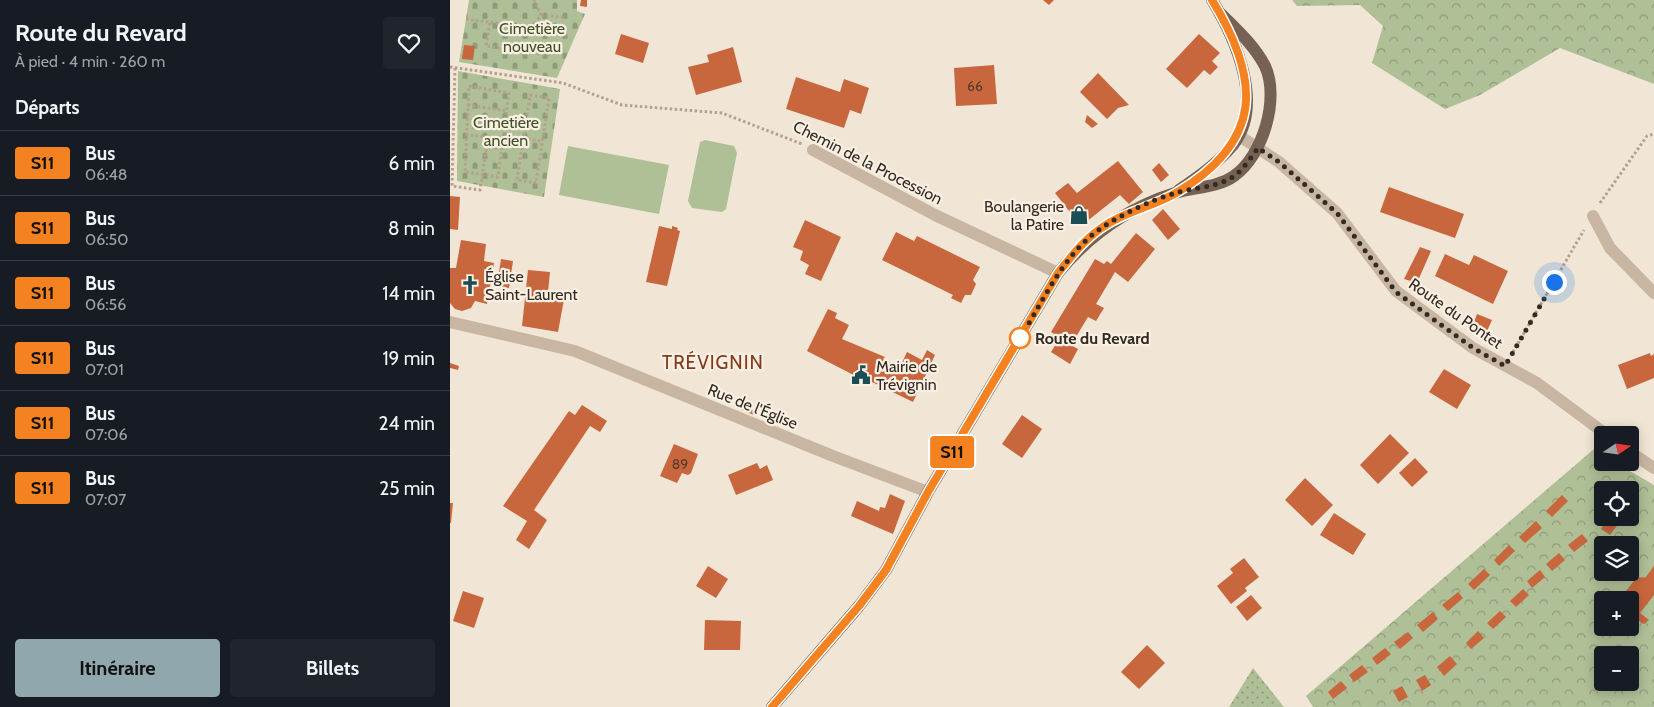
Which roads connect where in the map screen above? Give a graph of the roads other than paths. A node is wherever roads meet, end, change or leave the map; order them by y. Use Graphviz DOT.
graph roads {
  1 [pos="1212,0"];
  2 [pos="1220,14"];
  3 [pos="1238,135"];
  4 [pos="1258,148"];
  5 [pos="813,150"];
  6 [pos="1175,193"];
  7 [pos="1593,216"];
  8 [pos="1058,273"];
  9 [pos="1654,293"];
  10 [pos="450,322"];
  11 [pos="1595,426"];
  12 [pos="1639,458"];
  13 [pos="1654,468"];
  14 [pos="928,492"];
  15 [pos="772,707"];
  1 -- 2 [label="main road"];
  2 -- 3 [label="main road"];
  2 -- 4 [label="main road"];
  3 -- 4 [label="street, Route du Pontet"];
  3 -- 6 [label="main road"];
  4 -- 6 [label="main road"];
  4 -- 11 [label="street, Route du Pontet"];
  5 -- 8 [label="street, Chemin de la Procession"];
  6 -- 8 [label="main road"];
  7 -- 9 [label="street"];
  8 -- 14 [label="main road"];
  10 -- 14 [label="street, Rue de l'Église"];
  12 -- 13 [label="street"];
  14 -- 15 [label="main road"];
}
